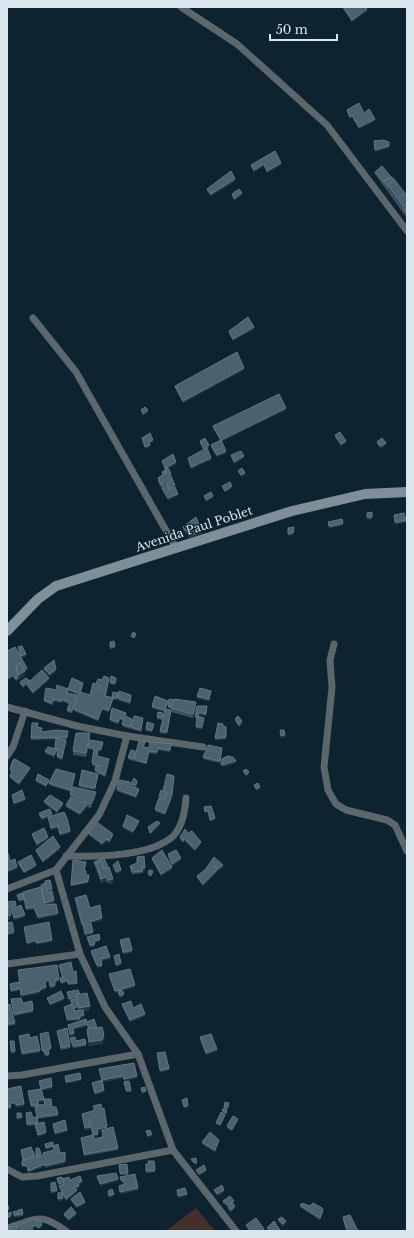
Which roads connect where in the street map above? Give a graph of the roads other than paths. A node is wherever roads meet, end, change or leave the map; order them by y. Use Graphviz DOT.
graph roads {
  1 [pos="181,7"];
  2 [pos="407,231"];
  3 [pos="33,318"];
  4 [pos="407,492"];
  5 [pos="176,548"];
  6 [pos="7,632"];
  7 [pos="334,644"];
  8 [pos="7,707"];
  9 [pos="25,711"];
  10 [pos="127,736"];
  11 [pos="203,747"];
  12 [pos="7,756"];
  13 [pos="186,798"];
  14 [pos="407,851"];
  15 [pos="66,856"];
  16 [pos="56,870"];
  17 [pos="7,889"];
  18 [pos="80,954"];
  19 [pos="7,964"];
  20 [pos="138,1054"];
  21 [pos="7,1076"];
  22 [pos="172,1150"];
  23 [pos="7,1169"];
  24 [pos="7,1228"];
  25 [pos="66,1231"];
  26 [pos="236,1231"];
  1 -- 2 [label="street"];
  3 -- 5 [label="street"];
  4 -- 5 [label="main road, Avenida Paul Poblet"];
  5 -- 6 [label="main road, Avenida Paul Poblet"];
  7 -- 14 [label="street"];
  8 -- 9 [label="street"];
  9 -- 10 [label="street"];
  9 -- 12 [label="street"];
  10 -- 11 [label="street"];
  10 -- 15 [label="street"];
  13 -- 15 [label="street"];
  15 -- 16 [label="street"];
  16 -- 17 [label="street"];
  16 -- 18 [label="street"];
  18 -- 19 [label="street"];
  18 -- 20 [label="street"];
  20 -- 21 [label="street"];
  20 -- 22 [label="street"];
  22 -- 23 [label="street"];
  22 -- 26 [label="street"];
  24 -- 25 [label="street"];
}
